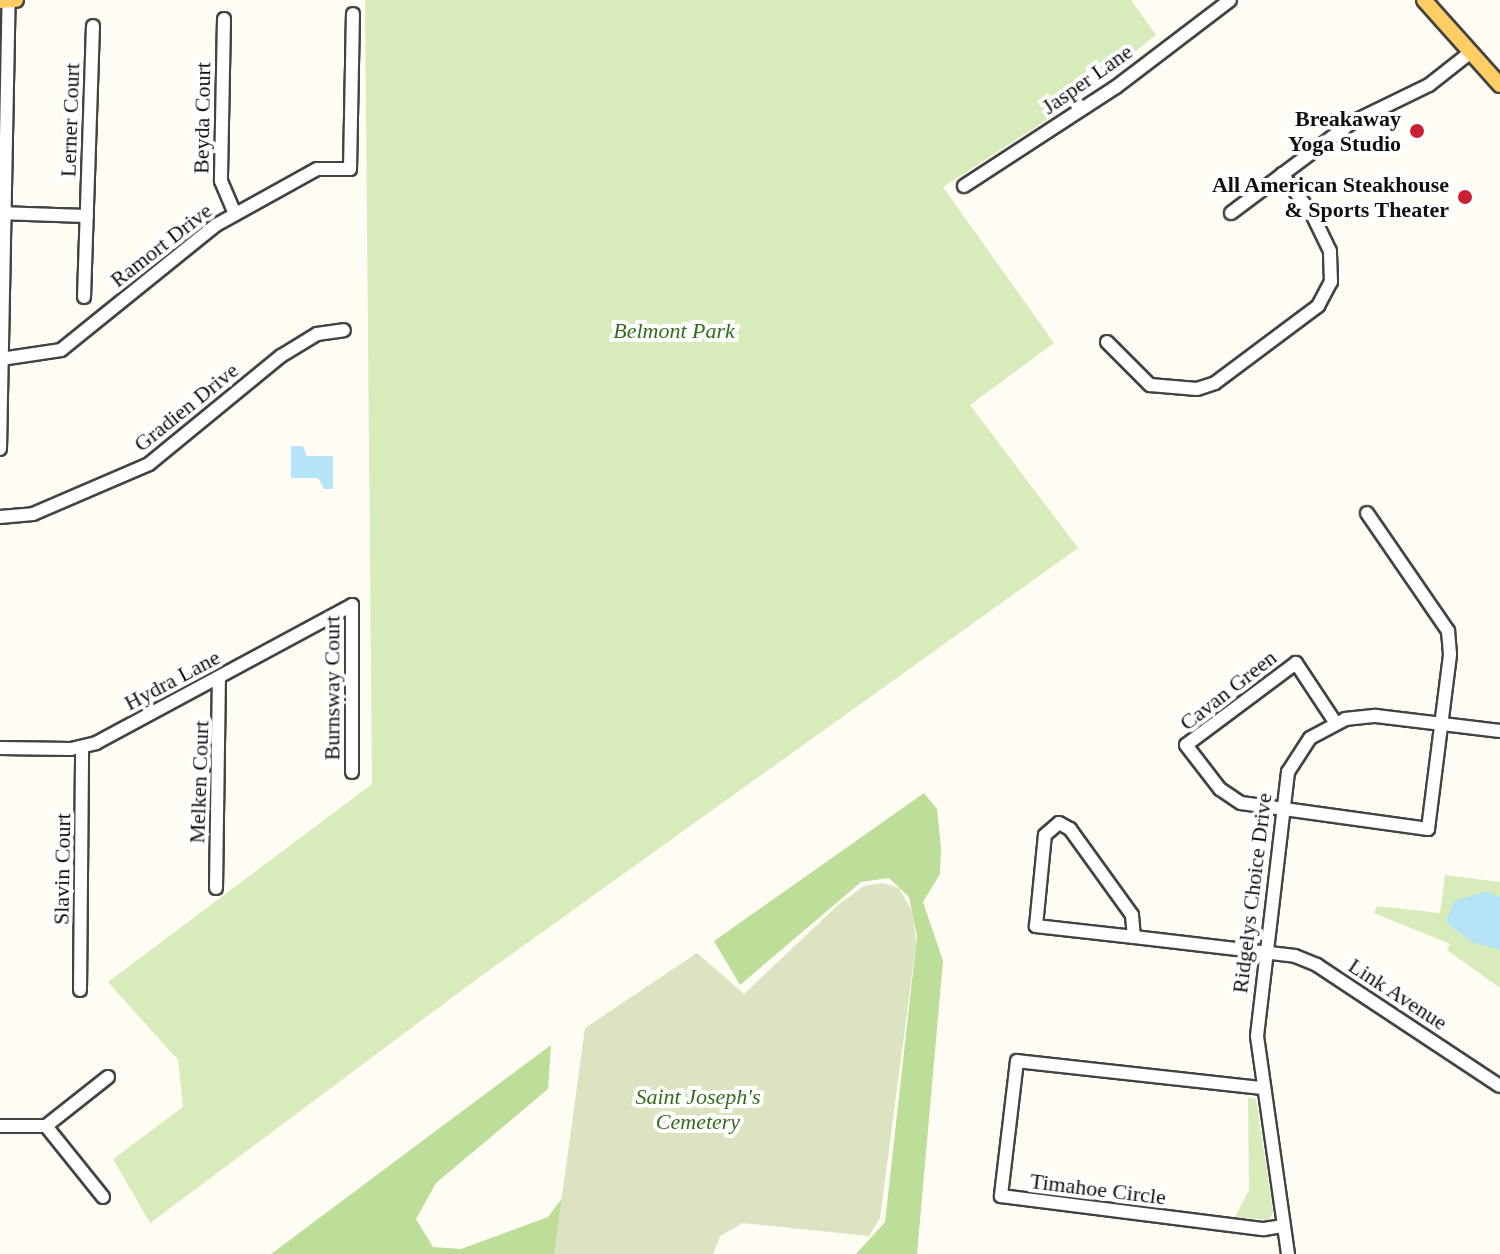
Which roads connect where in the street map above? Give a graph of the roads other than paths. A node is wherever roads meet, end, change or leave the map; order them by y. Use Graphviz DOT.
graph roads {
  1 [pos="9,0"];
  2 [pos="16,0"];
  3 [pos="1230,0"];
  4 [pos="1424,0"];
  5 [pos="0,1"];
  6 [pos="353,14"];
  7 [pos="224,19"];
  8 [pos="93,26"];
  9 [pos="1471,52"];
  10 [pos="1500,85"];
  11 [pos="1282,174"];
  12 [pos="964,186"];
  13 [pos="2,213"];
  14 [pos="1231,213"];
  15 [pos="235,214"];
  16 [pos="87,216"];
  17 [pos="84,297"];
  18 [pos="344,330"];
  19 [pos="1107,342"];
  20 [pos="1,359"];
  21 [pos="0,449"];
  22 [pos="1367,513"];
  23 [pos="0,517"];
  24 [pos="352,605"];
  25 [pos="219,678"];
  26 [pos="1335,722"];
  27 [pos="1442,724"];
  28 [pos="1500,731"];
  29 [pos="0,748"];
  30 [pos="82,748"];
  31 [pos="352,772"];
  32 [pos="1282,812"];
  33 [pos="216,888"];
  34 [pos="1134,937"];
  35 [pos="1266,952"];
  36 [pos="80,990"];
  37 [pos="108,1077"];
  38 [pos="1500,1086"];
  39 [pos="1261,1088"];
  40 [pos="0,1126"];
  41 [pos="46,1126"];
  42 [pos="103,1197"];
  43 [pos="1284,1226"];
  44 [pos="1288,1254"];
  1 -- 2 [label="main road"];
  1 -- 5 [label="main road"];
  1 -- 13 [label="street"];
  3 -- 12 [label="street, Jasper Lane"];
  4 -- 9 [label="main road"];
  6 -- 15 [label="street, Ramort Drive"];
  7 -- 15 [label="street, Beyda Court"];
  8 -- 16 [label="street, Lerner Court"];
  9 -- 10 [label="main road"];
  9 -- 11 [label="street"];
  11 -- 14 [label="street"];
  11 -- 19 [label="street"];
  13 -- 16 [label="street"];
  13 -- 20 [label="street"];
  15 -- 20 [label="street, Ramort Drive"];
  16 -- 17 [label="street, Lerner Court"];
  18 -- 23 [label="street, Gradien Drive"];
  20 -- 21 [label="street"];
  22 -- 27 [label="street"];
  24 -- 25 [label="street, Hydra Lane"];
  24 -- 31 [label="street, Burnsway Court"];
  25 -- 30 [label="street, Hydra Lane"];
  25 -- 33 [label="street, Melken Court"];
  26 -- 27 [label="street"];
  26 -- 32 [label="street, Ridgelys Choice Drive"];
  26 -- 32 [label="street, Cavan Green"];
  27 -- 28 [label="street"];
  27 -- 32 [label="street"];
  29 -- 30 [label="street, Hydra Lane"];
  30 -- 36 [label="street, Slavin Court"];
  32 -- 35 [label="street, Ridgelys Choice Drive"];
  34 -- 34 [label="street, Link Avenue"];
  34 -- 35 [label="street, Link Avenue"];
  35 -- 38 [label="street, Link Avenue"];
  35 -- 39 [label="street, Ridgelys Choice Drive"];
  37 -- 41 [label="street"];
  39 -- 43 [label="street, Ridgelys Choice Drive"];
  39 -- 43 [label="street, Timahoe Circle"];
  40 -- 41 [label="street"];
  41 -- 42 [label="street"];
  43 -- 44 [label="street, Ridgelys Choice Drive"];
}
